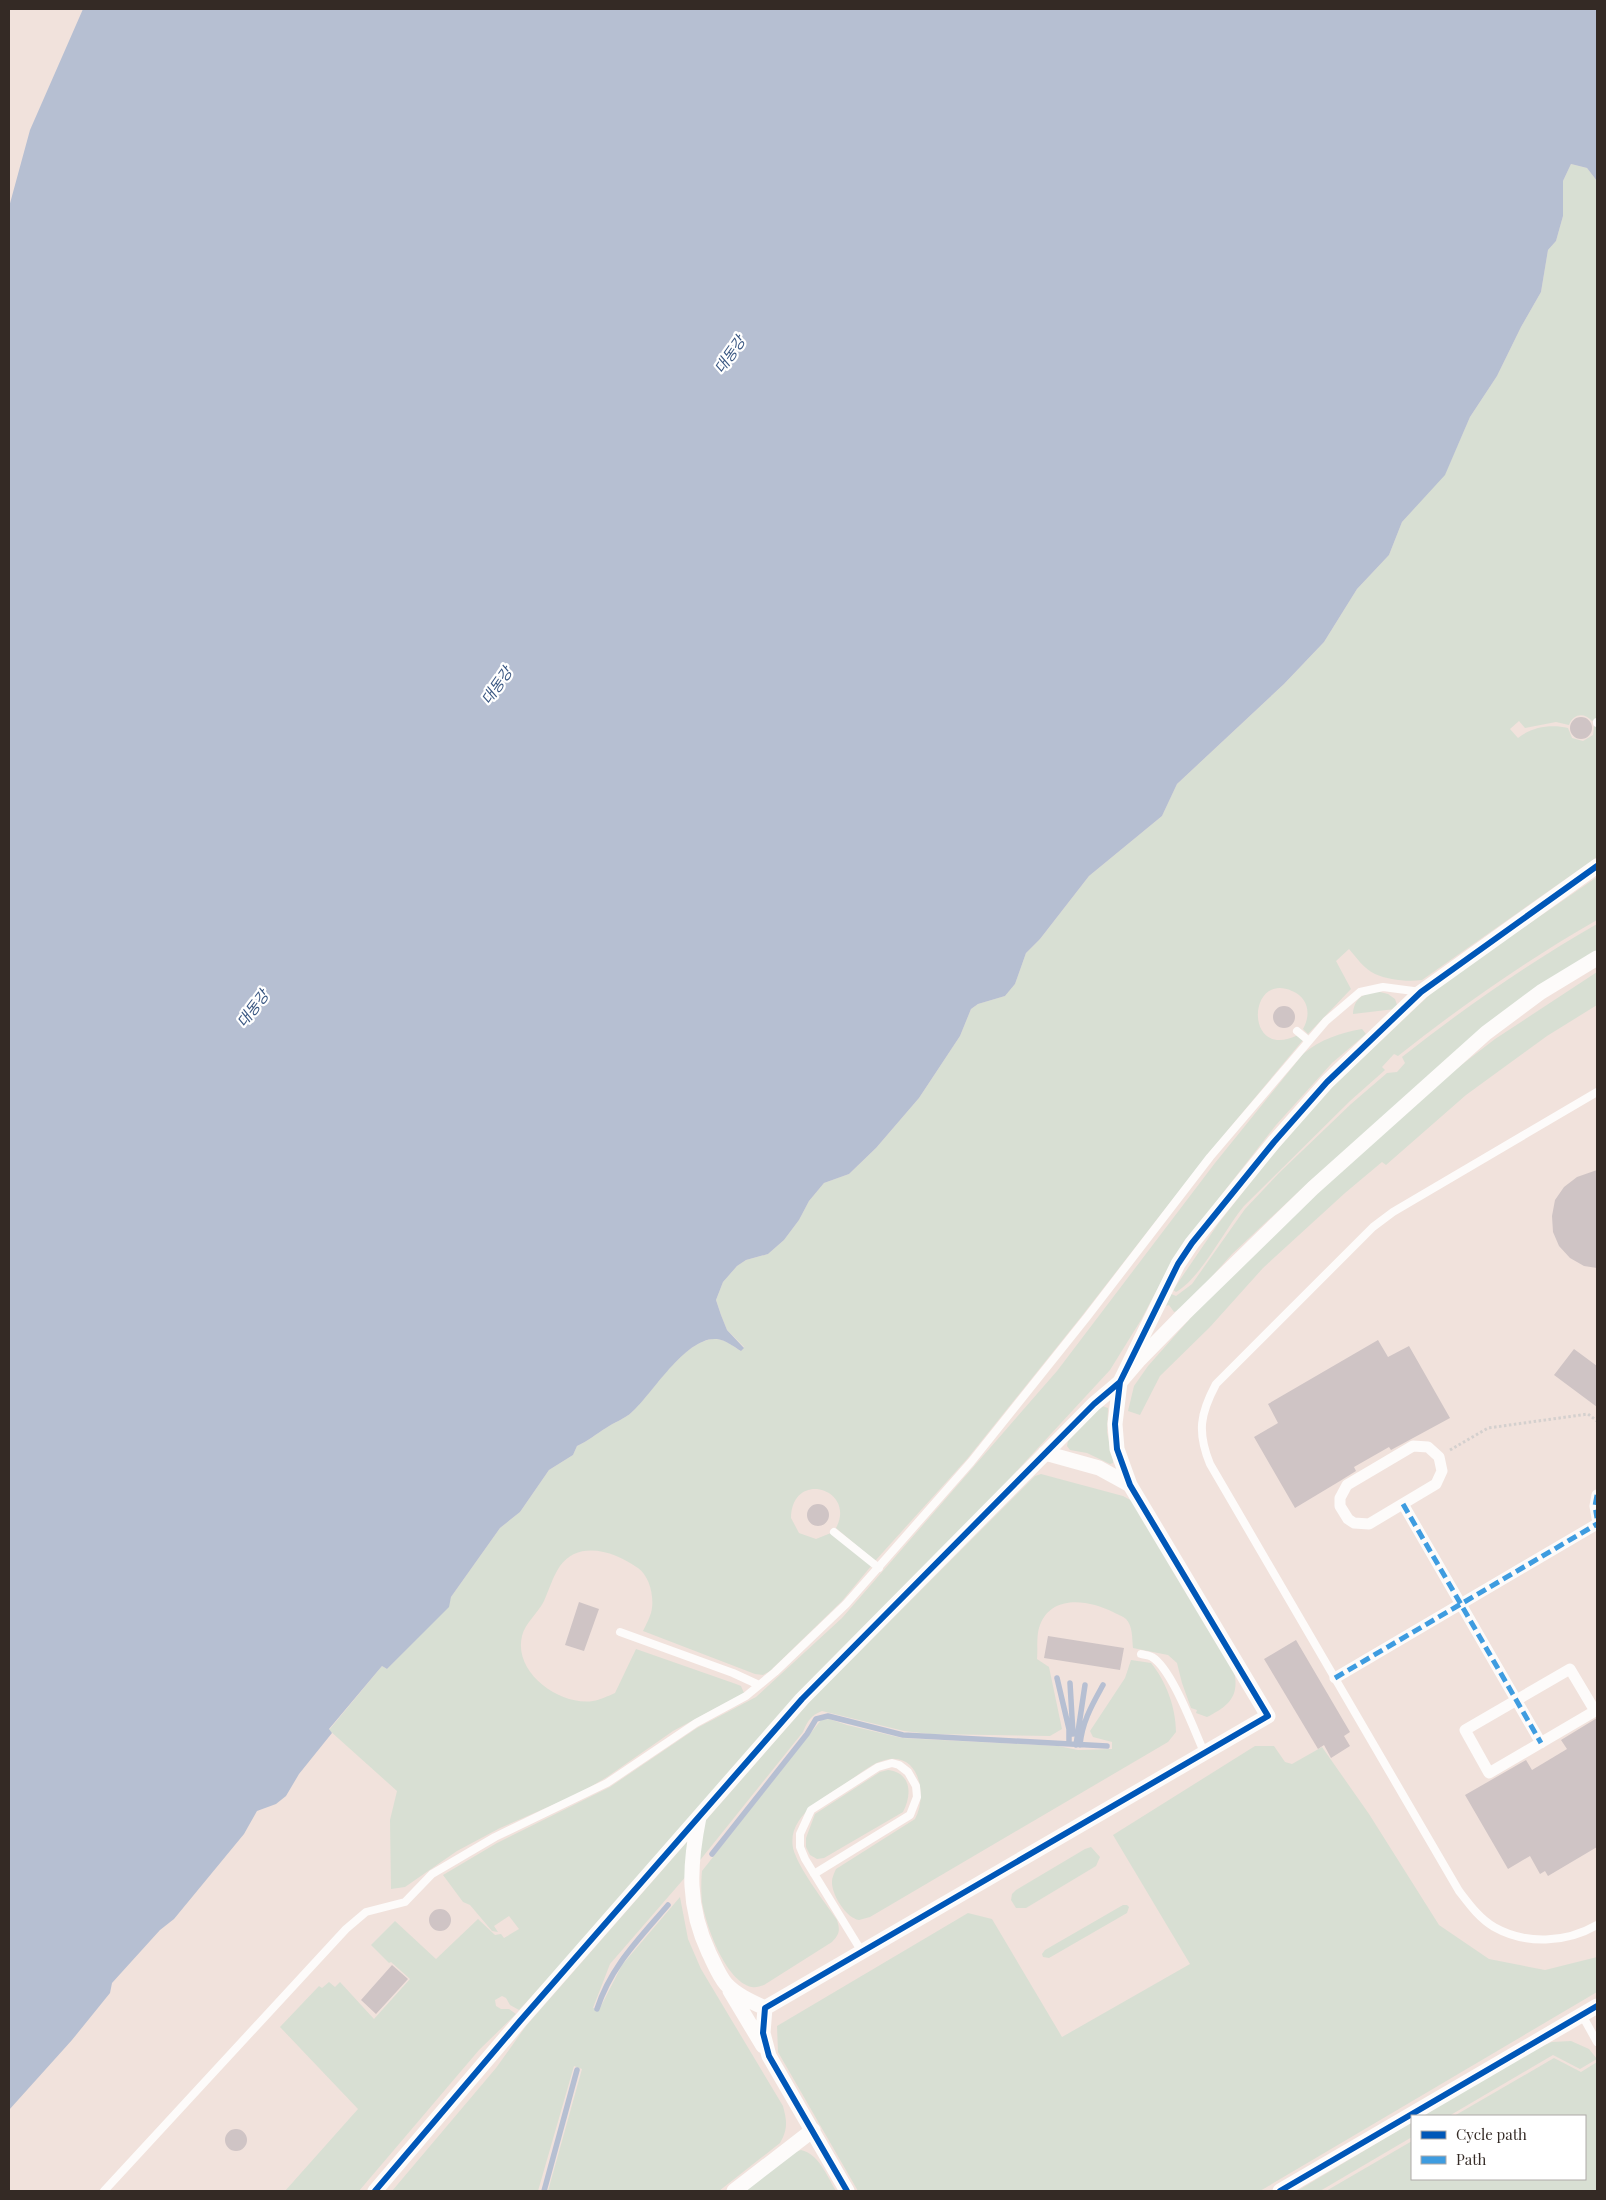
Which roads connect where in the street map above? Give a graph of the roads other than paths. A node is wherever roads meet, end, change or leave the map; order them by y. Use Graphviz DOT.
graph roads {
  1 [pos="1597,866"];
  2 [pos="1597,958"];
  3 [pos="1421,992"];
  4 [pos="1297,1031"];
  5 [pos="1308,1041"];
  6 [pos="1597,1092"];
  7 [pos="1120,1382"];
  8 [pos="1045,1453"];
  9 [pos="1130,1485"];
  10 [pos="1597,1495"];
  11 [pos="1403,1504"];
  12 [pos="1597,1518"];
  13 [pos="1597,1524"];
  14 [pos="834,1532"];
  15 [pos="880,1568"];
  16 [pos="1461,1604"];
  17 [pos="620,1632"];
  18 [pos="1141,1654"];
  19 [pos="1334,1678"];
  20 [pos="758,1685"];
  21 [pos="1517,1700"];
  22 [pos="1541,1743"];
  23 [pos="1204,1752"];
  24 [pos="699,1817"];
  25 [pos="814,1874"];
  26 [pos="1597,1925"];
  27 [pos="862,1952"];
  28 [pos="726,1984"];
  29 [pos="1597,2006"];
  30 [pos="765,2008"];
  31 [pos="1582,2015"];
  32 [pos="1597,2042"];
  33 [pos="769,2056"];
  34 [pos="813,2130"];
  35 [pos="104,2191"];
  36 [pos="375,2191"];
  37 [pos="734,2191"];
  38 [pos="847,2191"];
  39 [pos="1280,2191"];
  1 -- 3 [label="street"];
  2 -- 7 [label="street"];
  3 -- 5 [label="lane"];
  3 -- 7 [label="street"];
  4 -- 5 [label="lane"];
  5 -- 15 [label="lane"];
  6 -- 19 [label="lane"];
  7 -- 8 [label="street"];
  7 -- 9 [label="street"];
  8 -- 9 [label="street"];
  8 -- 24 [label="street"];
  9 -- 23 [label="street"];
  10 -- 12 [label="street"];
  11 -- 11 [label="street"];
  11 -- 16 [label="street"];
  13 -- 16 [label="street"];
  14 -- 15 [label="lane"];
  15 -- 20 [label="lane"];
  16 -- 19 [label="street"];
  16 -- 21 [label="street"];
  17 -- 20 [label="lane"];
  18 -- 23 [label="lane"];
  19 -- 26 [label="lane"];
  20 -- 35 [label="lane"];
  21 -- 22 [label="street"];
  21 -- 22 [label="street"];
  21 -- 22 [label="street"];
  23 -- 27 [label="street"];
  24 -- 28 [label="street"];
  24 -- 36 [label="street"];
  25 -- 25 [label="lane"];
  25 -- 27 [label="lane"];
  27 -- 30 [label="street"];
  28 -- 30 [label="street"];
  28 -- 33 [label="street"];
  29 -- 31 [label="street"];
  30 -- 33 [label="street"];
  31 -- 32 [label="lane"];
  31 -- 39 [label="street"];
  33 -- 34 [label="street"];
  34 -- 37 [label="street"];
  34 -- 38 [label="street"];
}
